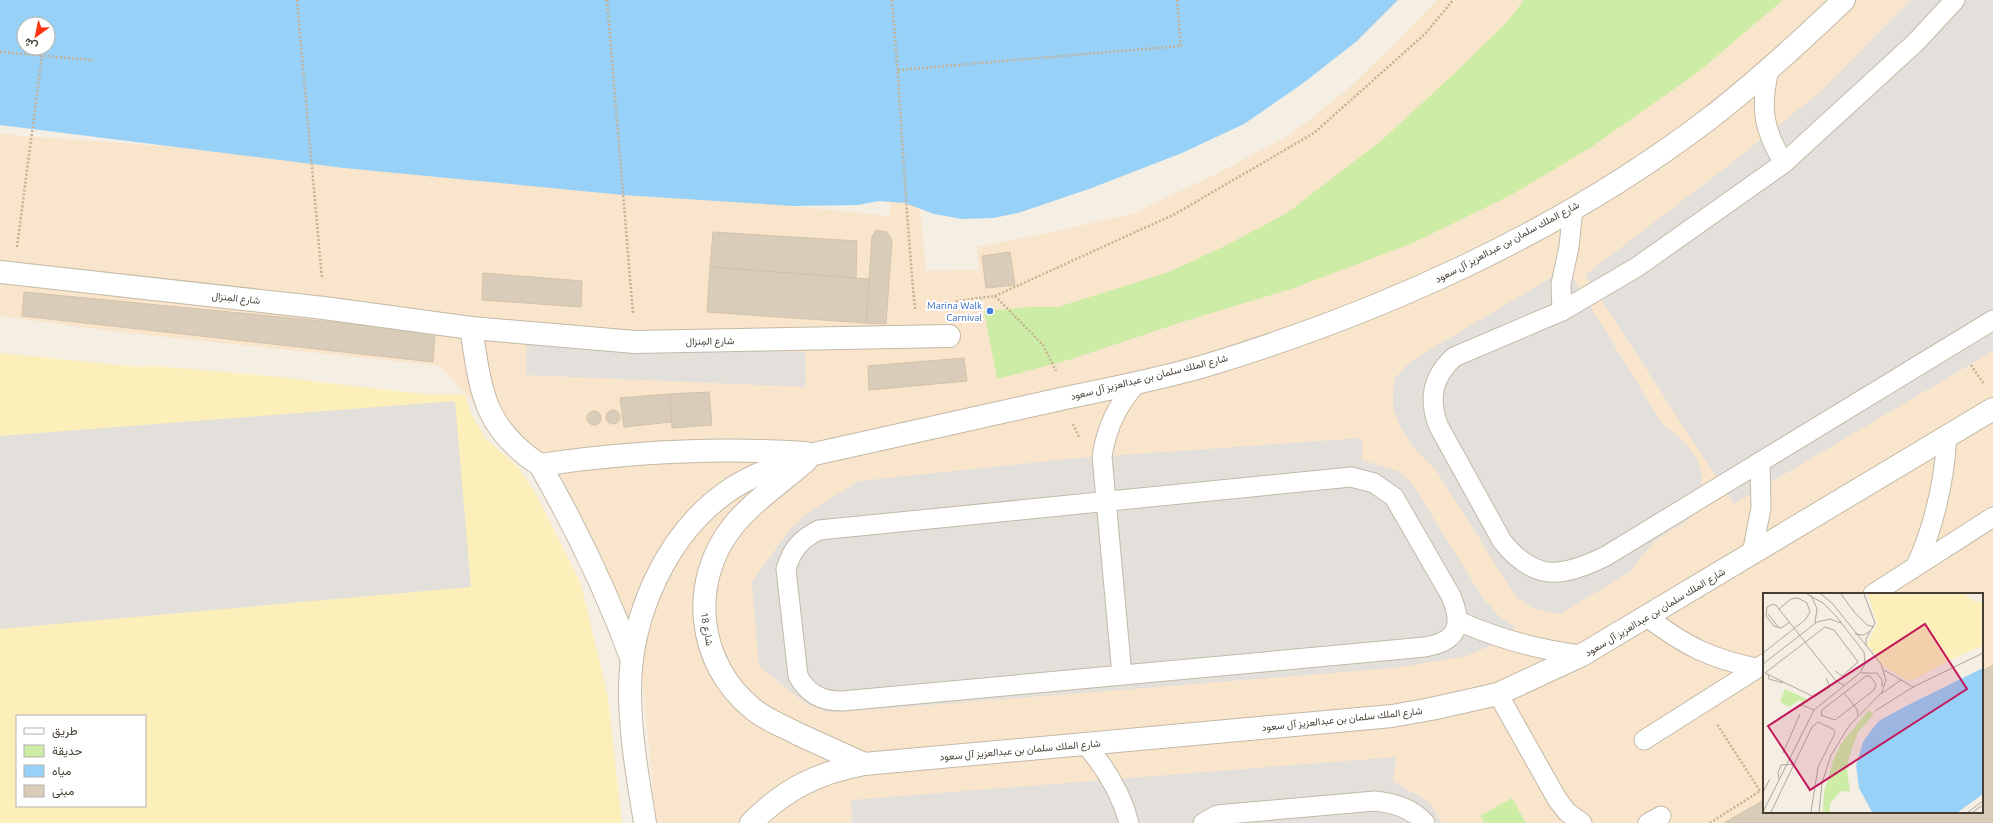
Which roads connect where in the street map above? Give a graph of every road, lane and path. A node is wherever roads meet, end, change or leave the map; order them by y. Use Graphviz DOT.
graph roads {
  1 [pos="297,0"];
  2 [pos="607,0"];
  3 [pos="892,0"];
  4 [pos="1177,0"];
  5 [pos="1453,0"];
  6 [pos="1844,0"];
  7 [pos="1955,0"];
  8 [pos="0,52"];
  9 [pos="16,54"];
  10 [pos="42,56"];
  11 [pos="93,60"];
  12 [pos="898,70"];
  13 [pos="1769,70"];
  14 [pos="1784,163"];
  15 [pos="1573,208"];
  16 [pos="7,273"];
  17 [pos="994,296"];
  18 [pos="324,308"];
  19 [pos="1562,311"];
  20 [pos="471,328"];
  21 [pos="1989,328"];
  22 [pos="949,336"];
  23 [pos="917,337"];
  24 [pos="635,342"];
  25 [pos="1955,343"];
  26 [pos="1056,371"];
  27 [pos="1137,383"];
  28 [pos="1985,385"];
  29 [pos="1993,409"];
  30 [pos="1947,437"];
  31 [pos="814,454"];
  32 [pos="1760,462"];
  33 [pos="540,465"];
  34 [pos="1106,501"];
  35 [pos="1993,517"];
  36 [pos="1752,554"];
  37 [pos="1916,566"];
  38 [pos="1875,593"];
  39 [pos="1647,617"];
  40 [pos="1458,621"];
  41 [pos="1582,655"];
  42 [pos="632,660"];
  43 [pos="1760,666"];
  44 [pos="1122,675"];
  45 [pos="1498,694"];
  46 [pos="1710,698"];
  47 [pos="1644,740"];
  48 [pos="1085,744"];
  49 [pos="864,764"];
  50 [pos="645,823"];
  51 [pos="752,823"];
  52 [pos="1129,823"];
  53 [pos="1203,823"];
  54 [pos="1425,823"];
  55 [pos="1582,823"];
  56 [pos="1710,823"];
  1 -- 18 [label="path"];
  2 -- 24 [label="path"];
  3 -- 12 [label="path"];
  4 -- 12 [label="path"];
  5 -- 17 [label="path"];
  6 -- 13 [label="street, شارع الملك سلمان بن عبدالعزيز آل سعود"];
  7 -- 14 [label="lane"];
  8 -- 9 [label="path"];
  10 -- 11 [label="path"];
  10 -- 16 [label="path"];
  12 -- 23 [label="path"];
  13 -- 14 [label="lane"];
  13 -- 15 [label="street, شارع الملك سلمان بن عبدالعزيز آل سعود"];
  14 -- 19 [label="lane"];
  15 -- 19 [label="lane"];
  15 -- 27 [label="street, شارع الملك سلمان بن عبدالعزيز آل سعود"];
  16 -- 18 [label="street, شارع المِنزال"];
  17 -- 22 [label="path"];
  17 -- 26 [label="path"];
  18 -- 20 [label="street, شارع المِنزال"];
  19 -- 32 [label="lane"];
  20 -- 24 [label="street, شارع المِنزال"];
  20 -- 33 [label="street"];
  21 -- 25 [label="lane"];
  22 -- 23 [label="street, شارع المِنزال"];
  23 -- 24 [label="street, شارع المِنزال"];
  25 -- 28 [label="path"];
  25 -- 32 [label="lane"];
  27 -- 31 [label="street, شارع الملك سلمان بن عبدالعزيز آل سعود"];
  27 -- 34 [label="lane"];
  29 -- 30 [label="street, شارع الملك سلمان بن عبدالعزيز آل سعود"];
  30 -- 36 [label="street, شارع الملك سلمان بن عبدالعزيز آل سعود"];
  30 -- 37 [label="lane"];
  31 -- 33 [label="street"];
  31 -- 42 [label="street, شارع الملك سلمان بن عبدالعزيز آل سعود"];
  31 -- 49 [label="street, شارع 18"];
  32 -- 36 [label="lane"];
  33 -- 42 [label="street"];
  34 -- 40 [label="lane"];
  34 -- 44 [label="lane"];
  34 -- 44 [label="lane"];
  35 -- 37 [label="lane"];
  36 -- 39 [label="street, شارع الملك سلمان بن عبدالعزيز آل سعود"];
  37 -- 38 [label="lane"];
  39 -- 41 [label="street, شارع الملك سلمان بن عبدالعزيز آل سعود"];
  39 -- 43 [label="lane"];
  40 -- 41 [label="lane"];
  40 -- 44 [label="lane"];
  41 -- 45 [label="street, شارع الملك سلمان بن عبدالعزيز آل سعود"];
  42 -- 50 [label="street, شارع الملك سلمان بن عبدالعزيز آل سعود"];
  43 -- 46 [label="lane"];
  45 -- 48 [label="street, شارع الملك سلمان بن عبدالعزيز آل سعود"];
  45 -- 55 [label="lane"];
  46 -- 47 [label="lane"];
  46 -- 56 [label="path"];
  48 -- 49 [label="street, شارع الملك سلمان بن عبدالعزيز آل سعود"];
  48 -- 52 [label="lane"];
  49 -- 51 [label="street, شارع الملك سلمان بن عبدالعزيز آل سعود"];
  53 -- 54 [label="lane"];
}
